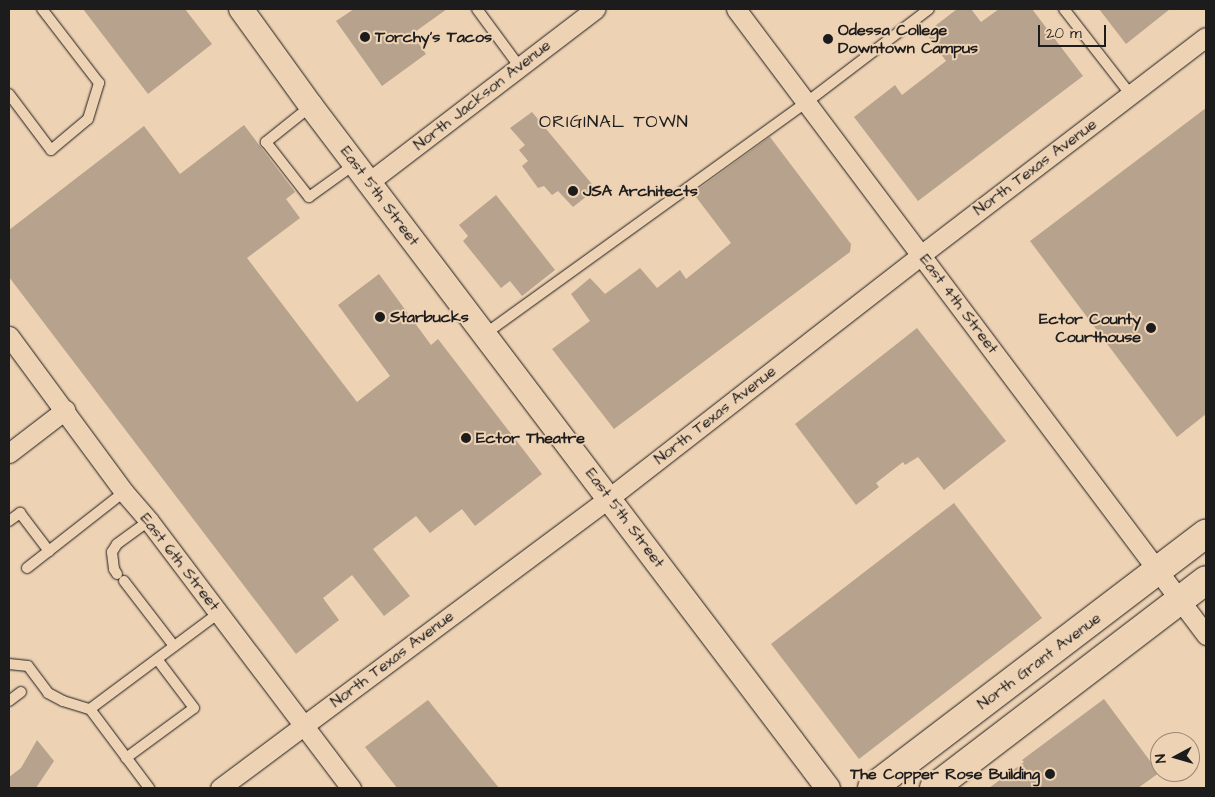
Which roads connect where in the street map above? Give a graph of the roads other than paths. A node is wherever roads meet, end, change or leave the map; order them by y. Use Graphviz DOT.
graph roads {
  1 [pos="42,9"];
  2 [pos="241,9"];
  3 [pos="478,9"];
  4 [pos="595,9"];
  5 [pos="736,9"];
  6 [pos="929,9"];
  7 [pos="1064,9"];
  8 [pos="1206,37"];
  9 [pos="519,66"];
  10 [pos="9,94"];
  11 [pos="1131,94"];
  12 [pos="807,102"];
  13 [pos="311,106"];
  14 [pos="355,163"];
  15 [pos="369,182"];
  16 [pos="922,254"];
  17 [pos="485,334"];
  18 [pos="9,336"];
  19 [pos="65,410"];
  20 [pos="9,453"];
  21 [pos="124,492"];
  22 [pos="609,498"];
  23 [pos="9,521"];
  24 [pos="149,521"];
  25 [pos="1206,534"];
  26 [pos="49,552"];
  27 [pos="26,568"];
  28 [pos="1159,570"];
  29 [pos="1206,580"];
  30 [pos="1180,600"];
  31 [pos="219,613"];
  32 [pos="1206,635"];
  33 [pos="174,646"];
  34 [pos="157,659"];
  35 [pos="9,664"];
  36 [pos="20,692"];
  37 [pos="9,700"];
  38 [pos="90,709"];
  39 [pos="304,725"];
  40 [pos="126,758"];
  41 [pos="149,788"];
  42 [pos="220,788"];
  43 [pos="352,788"];
  44 [pos="828,788"];
  45 [pos="872,788"];
  46 [pos="934,788"];
  1 -- 10 [label="lane"];
  2 -- 13 [label="street, East 5th Street"];
  3 -- 9 [label="lane"];
  4 -- 9 [label="street, North Jackson Avenue"];
  5 -- 12 [label="street, East 4th Street"];
  6 -- 12 [label="lane"];
  7 -- 11 [label="lane"];
  8 -- 11 [label="street, North Texas Avenue"];
  9 -- 15 [label="street, North Jackson Avenue"];
  11 -- 16 [label="street, North Texas Avenue"];
  12 -- 16 [label="street, East 4th Street"];
  12 -- 17 [label="lane"];
  13 -- 14 [label="street, East 5th Street"];
  13 -- 14 [label="lane"];
  14 -- 15 [label="street, East 5th Street"];
  15 -- 17 [label="street, East 5th Street"];
  16 -- 22 [label="street, North Texas Avenue"];
  16 -- 28 [label="street, East 4th Street"];
  17 -- 22 [label="street, East 5th Street"];
  18 -- 19 [label="street, East 6th Street"];
  19 -- 20 [label="street"];
  19 -- 21 [label="street, East 6th Street"];
  21 -- 24 [label="street, East 6th Street"];
  21 -- 26 [label="lane"];
  22 -- 39 [label="street, North Texas Avenue"];
  22 -- 44 [label="street, East 5th Street"];
  23 -- 26 [label="lane"];
  24 -- 31 [label="street, East 6th Street"];
  24 -- 33 [label="lane"];
  25 -- 28 [label="main road, North Grant Avenue"];
  26 -- 27 [label="lane"];
  28 -- 30 [label="street, East 4th Street"];
  28 -- 45 [label="main road, North Grant Avenue"];
  29 -- 30 [label="main road"];
  30 -- 32 [label="street, East 4th Street"];
  30 -- 46 [label="main road"];
  31 -- 33 [label="lane"];
  31 -- 39 [label="street, East 6th Street"];
  33 -- 34 [label="lane"];
  34 -- 38 [label="lane"];
  34 -- 40 [label="lane"];
  35 -- 38 [label="lane"];
  36 -- 37 [label="lane"];
  38 -- 40 [label="lane"];
  39 -- 42 [label="street, North Texas Avenue"];
  39 -- 43 [label="street, East 6th Street"];
  40 -- 41 [label="lane"];
}
